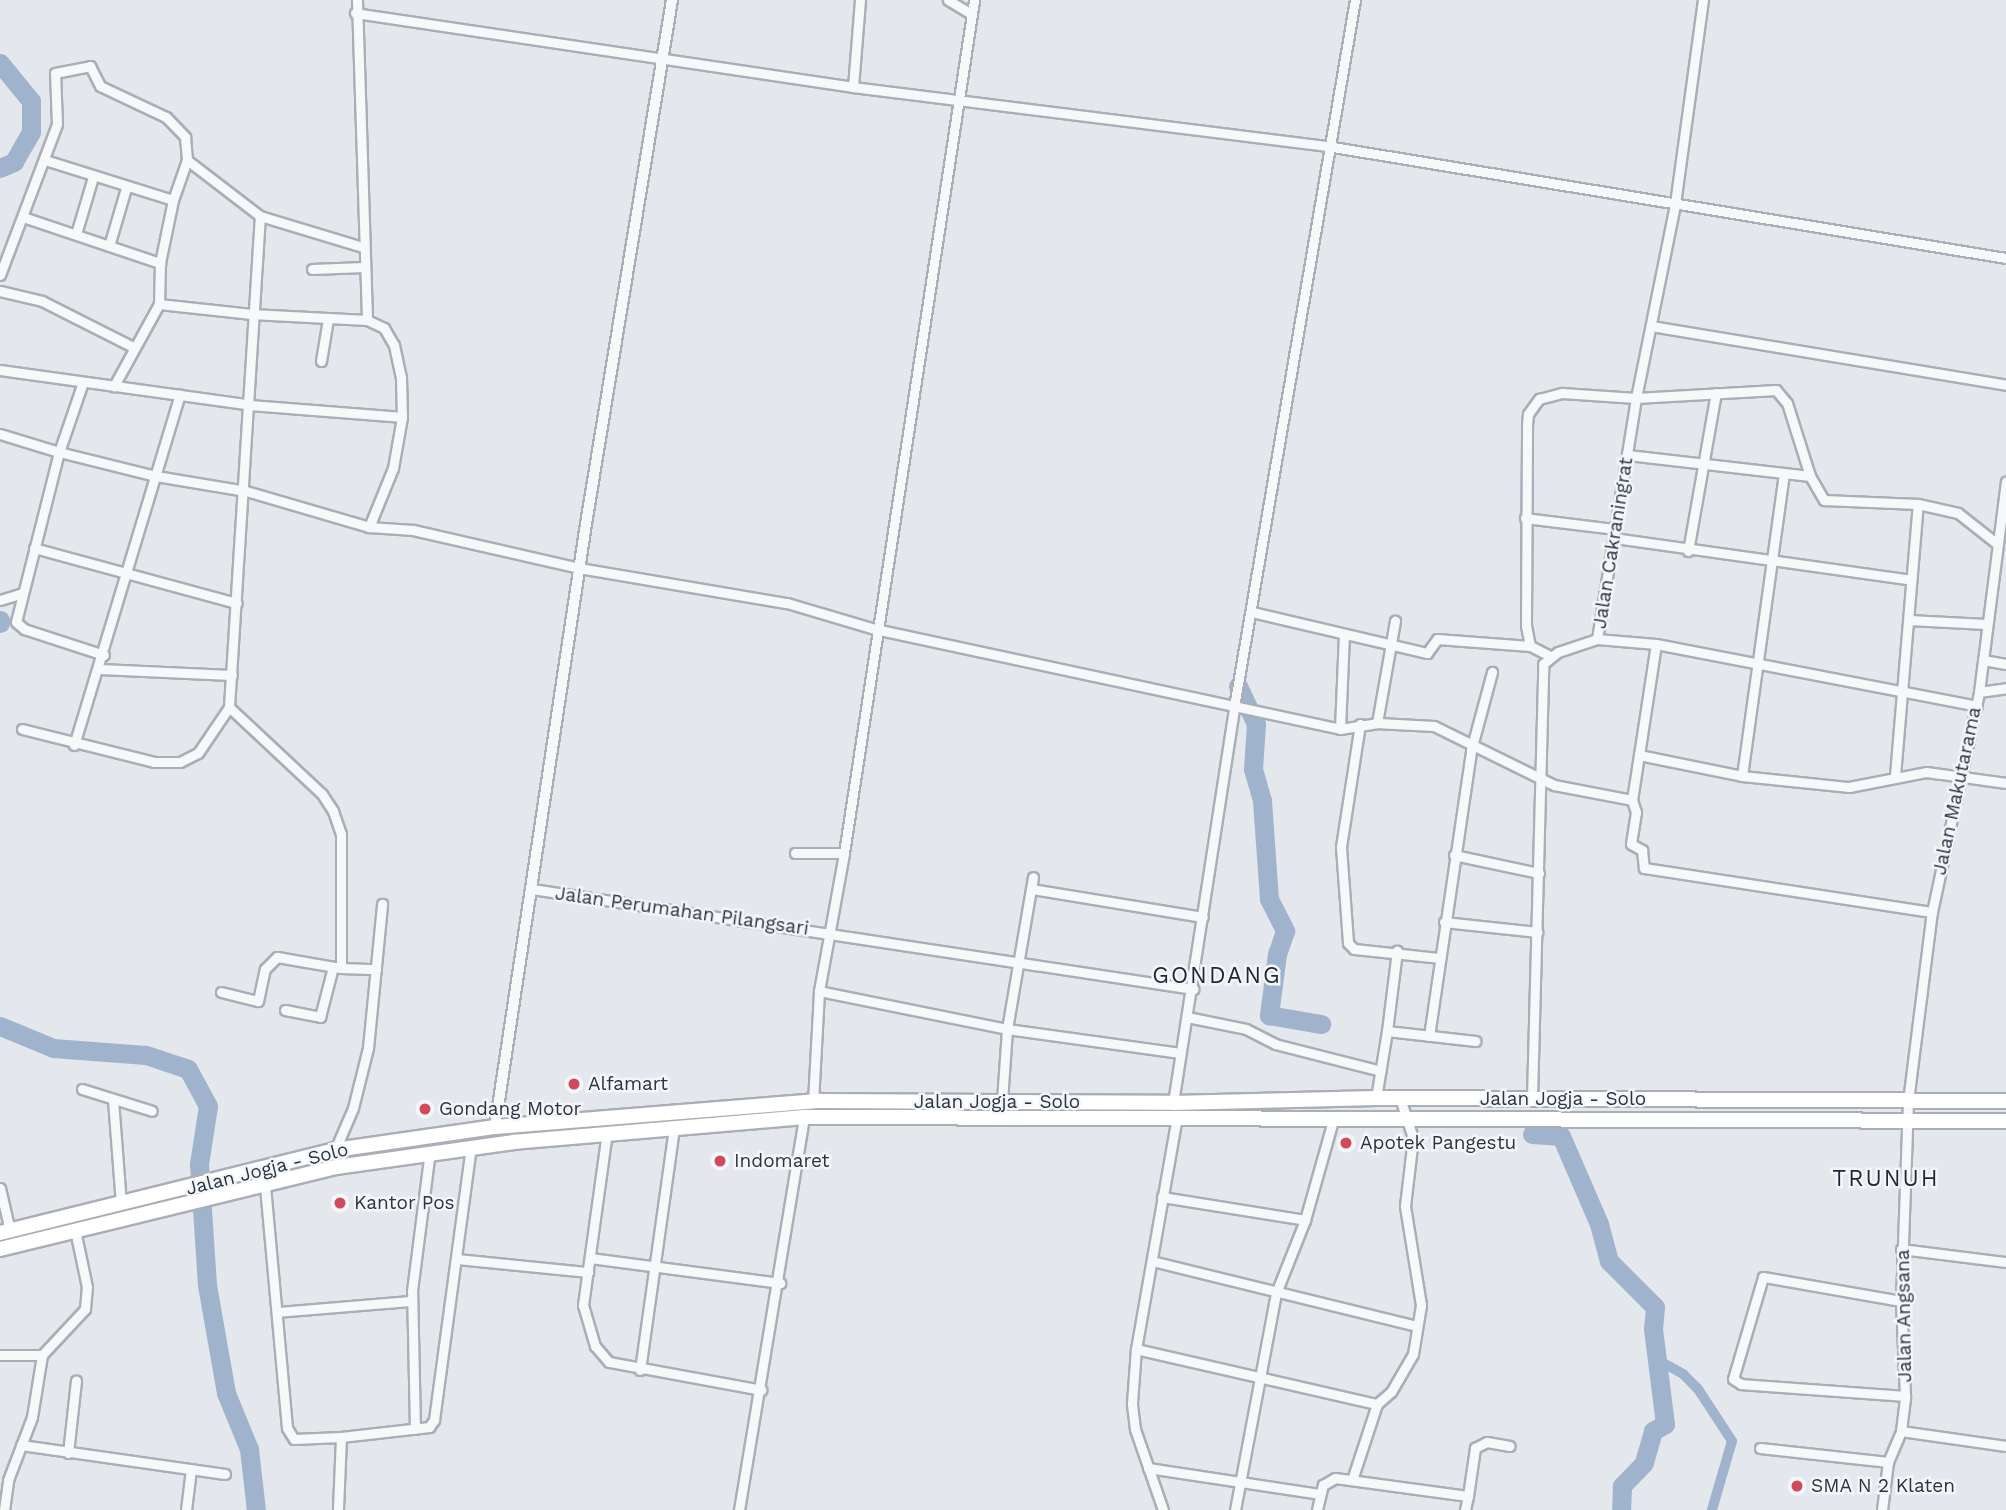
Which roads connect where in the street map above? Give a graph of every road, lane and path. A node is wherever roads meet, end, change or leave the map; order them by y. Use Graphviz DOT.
graph roads {
  1 [pos="357,0"];
  2 [pos="672,0"];
  3 [pos="860,0"];
  4 [pos="947,0"];
  5 [pos="974,0"];
  6 [pos="1355,0"];
  7 [pos="1703,0"];
  8 [pos="355,13"];
  9 [pos="971,14"];
  10 [pos="664,60"];
  11 [pos="853,87"];
  12 [pos="956,100"];
  13 [pos="1333,147"];
  14 [pos="45,160"];
  15 [pos="187,160"];
  16 [pos="93,177"];
  17 [pos="125,188"];
  18 [pos="173,200"];
  19 [pos="1675,204"];
  20 [pos="260,216"];
  21 [pos="23,217"];
  22 [pos="76,234"];
  23 [pos="109,246"];
  24 [pos="363,247"];
  25 [pos="2006,258"];
  26 [pos="160,263"];
  27 [pos="364,267"];
  28 [pos="312,269"];
  29 [pos="0,275"];
  30 [pos="0,291"];
  31 [pos="159,304"];
  32 [pos="251,314"];
  33 [pos="328,319"];
  34 [pos="367,320"];
  35 [pos="1651,326"];
  36 [pos="133,348"];
  37 [pos="321,361"];
  38 [pos="0,370"];
  39 [pos="83,382"];
  40 [pos="2006,385"];
  41 [pos="114,386"];
  42 [pos="1716,393"];
  43 [pos="180,395"];
  44 [pos="1636,398"];
  45 [pos="251,405"];
  46 [pos="402,417"];
  47 [pos="0,434"];
  48 [pos="59,452"];
  49 [pos="1628,455"];
  50 [pos="1702,464"];
  51 [pos="1784,475"];
  52 [pos="156,476"];
  53 [pos="1810,476"];
  54 [pos="2006,482"];
  55 [pos="246,491"];
  56 [pos="2005,497"];
  57 [pos="1918,503"];
  58 [pos="1525,518"];
  59 [pos="369,527"];
  60 [pos="1614,534"];
  61 [pos="1996,543"];
  62 [pos="34,548"];
  63 [pos="1688,551"];
  64 [pos="1772,563"];
  65 [pos="579,568"];
  66 [pos="125,574"];
  67 [pos="1911,580"];
  68 [pos="20,594"];
  69 [pos="5,599"];
  70 [pos="237,603"];
  71 [pos="1252,612"];
  72 [pos="1909,620"];
  73 [pos="1395,621"];
  74 [pos="1986,624"];
  75 [pos="875,629"];
  76 [pos="1344,635"];
  77 [pos="1597,639"];
  78 [pos="1391,644"];
  79 [pos="1656,644"];
  80 [pos="1530,646"];
  81 [pos="104,654"];
  82 [pos="1550,656"];
  83 [pos="1983,660"];
  84 [pos="2006,664"];
  85 [pos="1755,665"];
  86 [pos="99,669"];
  87 [pos="1492,672"];
  88 [pos="232,676"];
  89 [pos="2006,688"];
  90 [pos="1979,692"];
  91 [pos="1902,693"];
  92 [pos="1977,706"];
  93 [pos="229,707"];
  94 [pos="1234,707"];
  95 [pos="1377,723"];
  96 [pos="1360,724"];
  97 [pos="22,729"];
  98 [pos="1340,729"];
  99 [pos="74,745"];
  100 [pos="1472,745"];
  101 [pos="1639,755"];
  102 [pos="1742,776"];
  103 [pos="1895,776"];
  104 [pos="1958,776"];
  105 [pos="1541,779"];
  106 [pos="2006,783"];
  107 [pos="1632,800"];
  108 [pos="795,853"];
  109 [pos="844,853"];
  110 [pos="1454,855"];
  111 [pos="1539,873"];
  112 [pos="1033,877"];
  113 [pos="532,889"];
  114 [pos="1032,889"];
  115 [pos="382,904"];
  116 [pos="1932,912"];
  117 [pos="1203,917"];
  118 [pos="1444,922"];
  119 [pos="1537,932"];
  120 [pos="831,933"];
  121 [pos="1396,951"];
  122 [pos="1439,958"];
  123 [pos="1019,964"];
  124 [pos="337,967"];
  125 [pos="376,969"];
  126 [pos="1193,989"];
  127 [pos="819,991"];
  128 [pos="221,992"];
  129 [pos="285,1010"];
  130 [pos="1187,1017"];
  131 [pos="1007,1029"];
  132 [pos="1387,1031"];
  133 [pos="1429,1036"];
  134 [pos="1475,1041"];
  135 [pos="1180,1053"];
  136 [pos="1381,1071"];
  137 [pos="82,1089"];
  138 [pos="1376,1098"];
  139 [pos="1400,1098"];
  140 [pos="1532,1098"];
  141 [pos="113,1100"];
  142 [pos="1002,1101"];
  143 [pos="1908,1101"];
  144 [pos="2006,1101"];
  145 [pos="813,1102"];
  146 [pos="1172,1103"];
  147 [pos="152,1111"];
  148 [pos="804,1117"];
  149 [pos="1177,1117"];
  150 [pos="1334,1117"];
  151 [pos="1403,1118"];
  152 [pos="1908,1120"];
  153 [pos="2006,1122"];
  154 [pos="674,1127"];
  155 [pos="495,1128"];
  156 [pos="607,1132"];
  157 [pos="471,1147"];
  158 [pos="335,1150"];
  159 [pos="430,1152"];
  160 [pos="265,1186"];
  161 [pos="0,1188"];
  162 [pos="222,1188"];
  163 [pos="1162,1197"];
  164 [pos="170,1200"];
  165 [pos="121,1203"];
  166 [pos="1305,1220"];
  167 [pos="75,1230"];
  168 [pos="5,1232"];
  169 [pos="1901,1248"];
  170 [pos="0,1249"];
  171 [pos="590,1258"];
  172 [pos="457,1259"];
  173 [pos="1152,1261"];
  174 [pos="2006,1262"];
  175 [pos="656,1269"];
  176 [pos="587,1272"];
  177 [pos="780,1283"];
  178 [pos="1276,1293"];
  179 [pos="412,1301"];
  180 [pos="1901,1301"];
  181 [pos="277,1312"];
  182 [pos="1417,1326"];
  183 [pos="1136,1349"];
  184 [pos="0,1355"];
  185 [pos="41,1355"];
  186 [pos="640,1370"];
  187 [pos="1257,1377"];
  188 [pos="76,1380"];
  189 [pos="761,1390"];
  190 [pos="1905,1396"];
  191 [pos="1377,1404"];
  192 [pos="415,1429"];
  193 [pos="1901,1432"];
  194 [pos="341,1437"];
  195 [pos="21,1445"];
  196 [pos="1510,1446"];
  197 [pos="2006,1446"];
  198 [pos="1760,1448"];
  199 [pos="68,1453"];
  200 [pos="1888,1462"];
  201 [pos="1148,1468"];
  202 [pos="191,1469"];
  203 [pos="225,1474"];
  204 [pos="1240,1480"];
  205 [pos="1352,1480"];
  206 [pos="1319,1494"];
  207 [pos="1468,1496"];
  208 [pos="4,1510"];
  209 [pos="186,1510"];
  210 [pos="338,1510"];
  211 [pos="739,1510"];
  212 [pos="1163,1510"];
  213 [pos="1235,1510"];
  214 [pos="1317,1510"];
  215 [pos="1465,1510"];
  216 [pos="1882,1510"];
  1 -- 8 [label="street"];
  2 -- 10 [label="street"];
  3 -- 11 [label="street"];
  4 -- 9 [label="street"];
  5 -- 9 [label="street"];
  6 -- 13 [label="street"];
  7 -- 19 [label="street, Jalan Cakraningrat"];
  8 -- 10 [label="street"];
  8 -- 24 [label="street"];
  9 -- 12 [label="street"];
  10 -- 11 [label="street"];
  10 -- 65 [label="street"];
  11 -- 12 [label="street"];
  12 -- 13 [label="street"];
  12 -- 75 [label="street"];
  13 -- 19 [label="street"];
  13 -- 71 [label="street"];
  14 -- 15 [label="street"];
  14 -- 16 [label="street"];
  14 -- 21 [label="street"];
  15 -- 18 [label="street"];
  15 -- 20 [label="street"];
  16 -- 17 [label="street"];
  16 -- 22 [label="street"];
  17 -- 18 [label="street"];
  17 -- 23 [label="street"];
  18 -- 26 [label="street"];
  19 -- 25 [label="street"];
  19 -- 35 [label="street, Jalan Cakraningrat"];
  20 -- 24 [label="street"];
  20 -- 32 [label="street"];
  21 -- 22 [label="street"];
  21 -- 29 [label="street"];
  22 -- 23 [label="street"];
  23 -- 26 [label="street"];
  24 -- 27 [label="street"];
  26 -- 31 [label="street"];
  27 -- 28 [label="street"];
  27 -- 34 [label="street"];
  30 -- 36 [label="street"];
  31 -- 32 [label="street"];
  31 -- 36 [label="street"];
  32 -- 33 [label="street"];
  32 -- 45 [label="street"];
  33 -- 34 [label="street"];
  33 -- 37 [label="street"];
  34 -- 46 [label="street"];
  35 -- 40 [label="street"];
  35 -- 44 [label="street, Jalan Cakraningrat"];
  36 -- 41 [label="street"];
  38 -- 39 [label="street"];
  39 -- 41 [label="street"];
  39 -- 48 [label="street"];
  41 -- 43 [label="street"];
  42 -- 44 [label="street"];
  42 -- 50 [label="street"];
  42 -- 53 [label="street"];
  43 -- 45 [label="street"];
  43 -- 52 [label="street"];
  44 -- 49 [label="street, Jalan Cakraningrat"];
  44 -- 58 [label="street"];
  45 -- 46 [label="street"];
  45 -- 55 [label="street"];
  46 -- 59 [label="street"];
  47 -- 48 [label="street"];
  48 -- 52 [label="street"];
  48 -- 62 [label="street"];
  49 -- 50 [label="street"];
  49 -- 60 [label="street, Jalan Cakraningrat"];
  50 -- 51 [label="street"];
  50 -- 63 [label="street"];
  51 -- 53 [label="street"];
  51 -- 64 [label="street"];
  52 -- 55 [label="street"];
  52 -- 66 [label="street"];
  53 -- 57 [label="street"];
  54 -- 56 [label="street, Jalan Makutarama"];
  55 -- 59 [label="street"];
  55 -- 70 [label="street"];
  56 -- 61 [label="street, Jalan Makutarama"];
  57 -- 61 [label="street"];
  57 -- 67 [label="street"];
  58 -- 60 [label="street"];
  58 -- 80 [label="street"];
  59 -- 65 [label="street"];
  60 -- 63 [label="street"];
  60 -- 77 [label="street, Jalan Cakraningrat"];
  61 -- 74 [label="street, Jalan Makutarama"];
  62 -- 66 [label="street"];
  62 -- 68 [label="street"];
  63 -- 64 [label="street"];
  64 -- 67 [label="street"];
  64 -- 85 [label="street"];
  65 -- 75 [label="street"];
  65 -- 113 [label="street"];
  66 -- 70 [label="street"];
  66 -- 81 [label="street"];
  67 -- 72 [label="street"];
  68 -- 69 [label="street"];
  68 -- 81 [label="street"];
  70 -- 88 [label="street"];
  71 -- 76 [label="street"];
  71 -- 94 [label="street"];
  72 -- 74 [label="street"];
  72 -- 91 [label="street"];
  73 -- 78 [label="street"];
  74 -- 83 [label="street, Jalan Makutarama"];
  75 -- 94 [label="street"];
  75 -- 109 [label="street"];
  76 -- 78 [label="street"];
  76 -- 98 [label="street"];
  77 -- 79 [label="street"];
  77 -- 82 [label="street, Jalan Cakraningrat"];
  78 -- 80 [label="street"];
  78 -- 95 [label="street"];
  79 -- 85 [label="street"];
  79 -- 101 [label="street"];
  80 -- 82 [label="street"];
  81 -- 86 [label="street"];
  82 -- 105 [label="street"];
  83 -- 84 [label="street"];
  83 -- 90 [label="street, Jalan Makutarama"];
  85 -- 91 [label="street"];
  85 -- 102 [label="street"];
  86 -- 88 [label="street"];
  86 -- 99 [label="street"];
  87 -- 100 [label="street"];
  88 -- 93 [label="street"];
  89 -- 90 [label="street"];
  90 -- 92 [label="street, Jalan Makutarama"];
  91 -- 92 [label="street"];
  91 -- 103 [label="street"];
  92 -- 104 [label="street, Jalan Makutarama"];
  93 -- 99 [label="street"];
  93 -- 124 [label="street"];
  94 -- 98 [label="street"];
  94 -- 117 [label="street"];
  95 -- 96 [label="street"];
  95 -- 100 [label="street"];
  96 -- 98 [label="street"];
  96 -- 121 [label="street"];
  97 -- 99 [label="street"];
  100 -- 105 [label="street"];
  100 -- 110 [label="street"];
  101 -- 102 [label="street"];
  101 -- 107 [label="street"];
  102 -- 103 [label="street"];
  103 -- 104 [label="street"];
  104 -- 106 [label="street"];
  104 -- 116 [label="street, Jalan Makutarama"];
  105 -- 107 [label="street"];
  105 -- 111 [label="street"];
  107 -- 116 [label="street"];
  108 -- 109 [label="street"];
  109 -- 120 [label="street"];
  110 -- 111 [label="street"];
  110 -- 118 [label="street"];
  111 -- 119 [label="street"];
  112 -- 114 [label="street"];
  113 -- 120 [label="street, Jalan Perumahan Pilangsari"];
  113 -- 155 [label="street"];
  114 -- 117 [label="street"];
  114 -- 123 [label="street"];
  115 -- 125 [label="street"];
  116 -- 143 [label="street, Jalan Makutarama"];
  117 -- 126 [label="street"];
  118 -- 119 [label="street"];
  118 -- 122 [label="street"];
  119 -- 140 [label="street"];
  120 -- 123 [label="street, Jalan Perumahan Pilangsari"];
  120 -- 127 [label="street"];
  121 -- 122 [label="street"];
  121 -- 132 [label="street"];
  122 -- 133 [label="street"];
  123 -- 126 [label="street, Jalan Perumahan Pilangsari"];
  123 -- 131 [label="street"];
  124 -- 125 [label="street"];
  124 -- 128 [label="street"];
  124 -- 129 [label="street"];
  125 -- 158 [label="street"];
  126 -- 130 [label="street"];
  127 -- 131 [label="street"];
  127 -- 145 [label="street"];
  130 -- 135 [label="street"];
  130 -- 136 [label="street"];
  131 -- 135 [label="street"];
  131 -- 142 [label="street"];
  132 -- 133 [label="street"];
  132 -- 136 [label="street"];
  133 -- 134 [label="street"];
  135 -- 146 [label="street"];
  136 -- 138 [label="street"];
  137 -- 141 [label="street"];
  138 -- 139 [label="highway, Jalan Jogja - Solo"];
  138 -- 146 [label="highway, Jalan Jogja - Solo"];
  139 -- 140 [label="highway, Jalan Jogja - Solo"];
  139 -- 151 [label="street"];
  140 -- 143 [label="highway, Jalan Jogja - Solo"];
  141 -- 147 [label="street"];
  141 -- 165 [label="street"];
  142 -- 145 [label="highway, Jalan Jogja - Solo"];
  142 -- 146 [label="highway, Jalan Jogja - Solo"];
  143 -- 144 [label="highway, Jalan Jogja - Solo"];
  143 -- 152 [label="street, Jalan Angsana"];
  145 -- 155 [label="highway, Jalan Jogja - Solo"];
  148 -- 149 [label="highway, Jalan Jogja - Solo"];
  148 -- 154 [label="highway, Jalan Jogja - Solo"];
  148 -- 177 [label="street"];
  149 -- 150 [label="highway, Jalan Jogja - Solo"];
  149 -- 163 [label="street"];
  150 -- 151 [label="highway, Jalan Jogja - Solo"];
  150 -- 166 [label="street"];
  151 -- 152 [label="highway, Jalan Jogja - Solo"];
  151 -- 182 [label="street"];
  152 -- 153 [label="highway, Jalan Jogja - Solo"];
  152 -- 169 [label="street, Jalan Angsana"];
  154 -- 156 [label="highway, Jalan Jogja - Solo"];
  154 -- 175 [label="street"];
  155 -- 158 [label="highway, Jalan Jogja - Solo"];
  156 -- 157 [label="highway, Jalan Jogja - Solo"];
  156 -- 171 [label="street"];
  157 -- 159 [label="highway, Jalan Jogja - Solo"];
  157 -- 172 [label="street"];
  158 -- 162 [label="highway, Jalan Jogja - Solo"];
  159 -- 160 [label="highway, Jalan Jogja - Solo"];
  159 -- 179 [label="street"];
  160 -- 162 [label="highway, Jalan Jogja - Solo"];
  160 -- 181 [label="street"];
  161 -- 168 [label="street"];
  162 -- 164 [label="highway, Jalan Jogja - Solo"];
  163 -- 166 [label="street"];
  163 -- 173 [label="street"];
  164 -- 165 [label="highway, Jalan Jogja - Solo"];
  164 -- 167 [label="highway, Jalan Jogja - Solo"];
  165 -- 168 [label="highway, Jalan Jogja - Solo"];
  166 -- 178 [label="street"];
  167 -- 170 [label="highway, Jalan Jogja - Solo"];
  167 -- 185 [label="street"];
  169 -- 174 [label="street"];
  169 -- 180 [label="street, Jalan Angsana"];
  171 -- 175 [label="street"];
  171 -- 176 [label="street"];
  172 -- 176 [label="street"];
  172 -- 192 [label="street"];
  173 -- 178 [label="street"];
  173 -- 183 [label="street"];
  175 -- 177 [label="street"];
  175 -- 186 [label="street"];
  176 -- 186 [label="street"];
  177 -- 189 [label="street"];
  178 -- 182 [label="street"];
  178 -- 187 [label="street"];
  179 -- 181 [label="street"];
  179 -- 192 [label="street"];
  180 -- 190 [label="street, Jalan Angsana"];
  180 -- 190 [label="street"];
  181 -- 194 [label="street"];
  182 -- 191 [label="street"];
  183 -- 187 [label="street"];
  183 -- 201 [label="street"];
  184 -- 185 [label="street"];
  185 -- 195 [label="street"];
  186 -- 189 [label="street"];
  187 -- 191 [label="street"];
  187 -- 204 [label="street"];
  188 -- 199 [label="street"];
  189 -- 211 [label="street"];
  190 -- 193 [label="street, Jalan Angsana"];
  191 -- 205 [label="street"];
  192 -- 194 [label="street"];
  193 -- 197 [label="street"];
  193 -- 200 [label="street, Jalan Angsana"];
  194 -- 210 [label="street"];
  195 -- 199 [label="street"];
  195 -- 208 [label="street"];
  196 -- 207 [label="street"];
  198 -- 200 [label="street"];
  199 -- 202 [label="street"];
  200 -- 216 [label="street, Jalan Angsana"];
  201 -- 204 [label="street"];
  201 -- 212 [label="street"];
  202 -- 203 [label="street"];
  202 -- 209 [label="street"];
  204 -- 206 [label="street"];
  204 -- 213 [label="street"];
  205 -- 206 [label="street"];
  205 -- 207 [label="street"];
  206 -- 214 [label="street"];
  207 -- 215 [label="street"];
}
